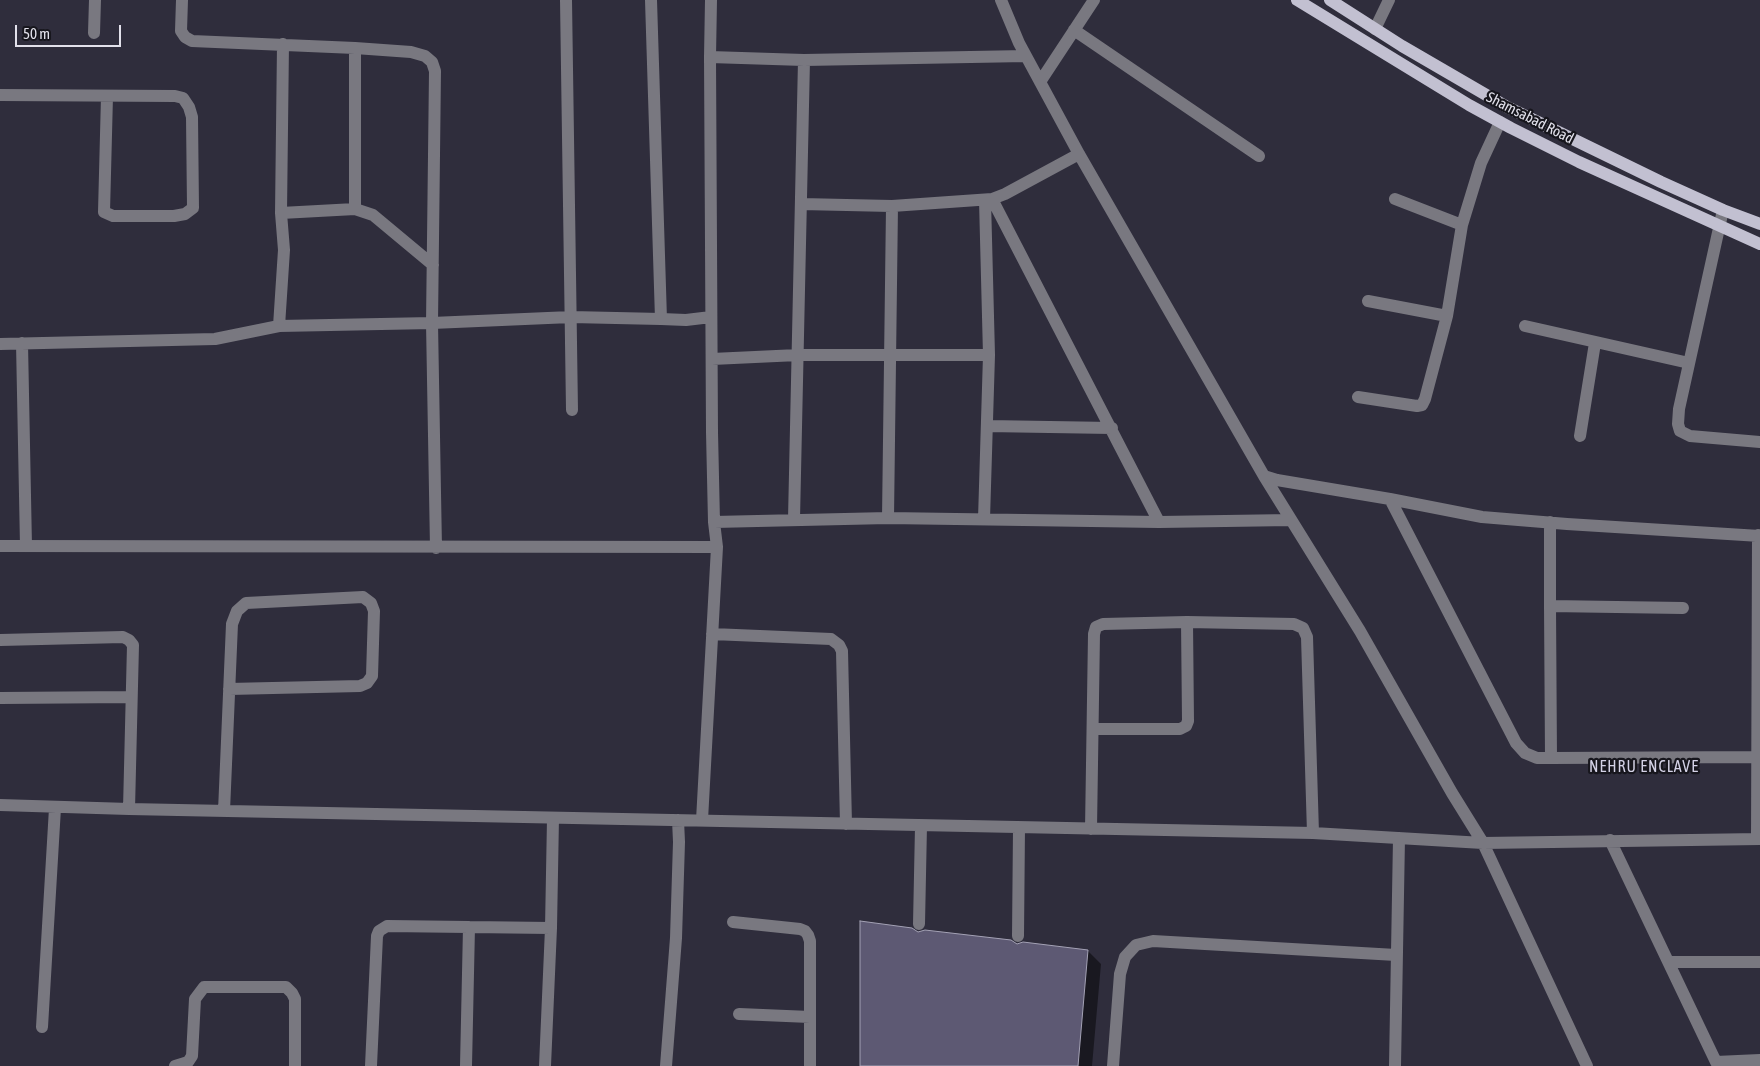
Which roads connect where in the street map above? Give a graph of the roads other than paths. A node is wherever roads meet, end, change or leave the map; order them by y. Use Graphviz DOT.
graph roads {
  1 [pos="95,0"];
  2 [pos="182,0"];
  3 [pos="566,0"];
  4 [pos="651,0"];
  5 [pos="711,0"];
  6 [pos="1001,0"];
  7 [pos="1094,0"];
  8 [pos="1297,0"];
  9 [pos="1330,0"];
  10 [pos="1389,0"];
  11 [pos="1375,28"];
  12 [pos="1074,30"];
  13 [pos="94,33"];
  14 [pos="283,44"];
  15 [pos="355,48"];
  16 [pos="1026,56"];
  17 [pos="710,57"];
  18 [pos="804,60"];
  19 [pos="1040,82"];
  20 [pos="0,95"];
  21 [pos="106,96"];
  22 [pos="1500,122"];
  23 [pos="1079,154"];
  24 [pos="1259,156"];
  25 [pos="989,199"];
  26 [pos="1395,199"];
  27 [pos="801,204"];
  28 [pos="892,206"];
  29 [pos="355,208"];
  30 [pos="1723,210"];
  31 [pos="281,212"];
  32 [pos="1760,224"];
  33 [pos="1462,225"];
  34 [pos="1719,226"];
  35 [pos="1760,244"];
  36 [pos="433,265"];
  37 [pos="1368,300"];
  38 [pos="1447,316"];
  39 [pos="571,317"];
  40 [pos="711,318"];
  41 [pos="661,320"];
  42 [pos="432,323"];
  43 [pos="279,326"];
  44 [pos="1525,326"];
  45 [pos="22,343"];
  46 [pos="1595,343"];
  47 [pos="0,344"];
  48 [pos="798,355"];
  49 [pos="989,355"];
  50 [pos="891,356"];
  51 [pos="712,359"];
  52 [pos="1689,363"];
  53 [pos="1358,398"];
  54 [pos="572,410"];
  55 [pos="987,426"];
  56 [pos="1112,428"];
  57 [pos="1580,436"];
  58 [pos="1760,442"];
  59 [pos="1264,476"];
  60 [pos="1390,498"];
  61 [pos="888,518"];
  62 [pos="794,519"];
  63 [pos="984,519"];
  64 [pos="1291,520"];
  65 [pos="714,522"];
  66 [pos="1159,522"];
  67 [pos="1550,522"];
  68 [pos="1759,535"];
  69 [pos="0,546"];
  70 [pos="26,546"];
  71 [pos="717,547"];
  72 [pos="436,548"];
  73 [pos="1550,606"];
  74 [pos="1683,608"];
  75 [pos="1187,622"];
  76 [pos="1759,622"];
  77 [pos="712,634"];
  78 [pos="0,640"];
  79 [pos="230,688"];
  80 [pos="131,697"];
  81 [pos="0,698"];
  82 [pos="1093,729"];
  83 [pos="1757,757"];
  84 [pos="1551,758"];
  85 [pos="0,805"];
  86 [pos="55,808"];
  87 [pos="128,809"];
  88 [pos="224,812"];
  89 [pos="553,818"];
  90 [pos="678,820"];
  91 [pos="702,820"];
  92 [pos="846,824"];
  93 [pos="921,826"];
  94 [pos="1019,828"];
  95 [pos="1091,829"];
  96 [pos="1313,833"];
  97 [pos="1398,838"];
  98 [pos="1758,839"];
  99 [pos="1610,840"];
  100 [pos="1483,843"];
  101 [pos="733,922"];
  102 [pos="919,924"];
  103 [pos="469,927"];
  104 [pos="552,928"];
  105 [pos="1018,936"];
  106 [pos="1396,955"];
  107 [pos="1669,962"];
  108 [pos="1760,962"];
  109 [pos="739,1014"];
  110 [pos="810,1017"];
  111 [pos="42,1027"];
  112 [pos="1760,1060"];
  113 [pos="1713,1065"];
  114 [pos="176,1066"];
  115 [pos="295,1066"];
  116 [pos="371,1066"];
  117 [pos="466,1066"];
  118 [pos="546,1066"];
  119 [pos="666,1066"];
  120 [pos="810,1066"];
  121 [pos="1113,1066"];
  122 [pos="1395,1066"];
  123 [pos="1587,1066"];
  1 -- 13 [label="street"];
  2 -- 14 [label="street"];
  3 -- 39 [label="street"];
  4 -- 41 [label="street"];
  5 -- 17 [label="street"];
  6 -- 16 [label="street"];
  7 -- 12 [label="street"];
  8 -- 22 [label="main road, Shamsabad Road"];
  9 -- 11 [label="main road, Shamsabad Road"];
  10 -- 11 [label="street"];
  11 -- 30 [label="main road, Shamsabad Road"];
  12 -- 19 [label="street"];
  12 -- 24 [label="street"];
  14 -- 15 [label="street"];
  14 -- 31 [label="street"];
  15 -- 29 [label="street"];
  15 -- 36 [label="street"];
  16 -- 18 [label="street"];
  16 -- 19 [label="street"];
  17 -- 18 [label="street"];
  17 -- 40 [label="street"];
  18 -- 27 [label="street"];
  19 -- 23 [label="street"];
  20 -- 21 [label="street"];
  21 -- 21 [label="street"];
  22 -- 33 [label="street"];
  22 -- 34 [label="main road, Shamsabad Road"];
  23 -- 25 [label="street"];
  23 -- 59 [label="street"];
  25 -- 28 [label="street"];
  25 -- 49 [label="street"];
  25 -- 56 [label="street"];
  26 -- 33 [label="street"];
  27 -- 28 [label="street"];
  27 -- 48 [label="street"];
  28 -- 50 [label="street"];
  29 -- 31 [label="street"];
  29 -- 36 [label="street"];
  30 -- 32 [label="main road, Shamsabad Road"];
  30 -- 34 [label="street"];
  31 -- 43 [label="street"];
  33 -- 38 [label="street"];
  34 -- 35 [label="main road, Shamsabad Road"];
  34 -- 52 [label="street"];
  36 -- 42 [label="street"];
  37 -- 38 [label="street"];
  38 -- 53 [label="street"];
  39 -- 41 [label="street"];
  39 -- 42 [label="street"];
  39 -- 54 [label="street"];
  40 -- 41 [label="street"];
  40 -- 51 [label="street"];
  42 -- 43 [label="street"];
  42 -- 72 [label="street"];
  43 -- 45 [label="street"];
  44 -- 46 [label="street"];
  45 -- 47 [label="street"];
  45 -- 70 [label="street"];
  46 -- 52 [label="street"];
  46 -- 57 [label="street"];
  48 -- 50 [label="street"];
  48 -- 51 [label="street"];
  48 -- 62 [label="street"];
  49 -- 50 [label="street"];
  49 -- 55 [label="street"];
  50 -- 61 [label="street"];
  51 -- 65 [label="street"];
  52 -- 58 [label="street"];
  55 -- 56 [label="street"];
  55 -- 63 [label="street"];
  56 -- 66 [label="street"];
  59 -- 60 [label="street"];
  59 -- 64 [label="street"];
  60 -- 67 [label="street"];
  60 -- 84 [label="street"];
  61 -- 62 [label="street"];
  61 -- 63 [label="street"];
  62 -- 65 [label="street"];
  63 -- 66 [label="street"];
  64 -- 66 [label="street"];
  64 -- 100 [label="street"];
  65 -- 71 [label="street"];
  67 -- 68 [label="street"];
  67 -- 73 [label="street"];
  68 -- 76 [label="street"];
  69 -- 70 [label="street"];
  70 -- 72 [label="street"];
  71 -- 72 [label="street"];
  71 -- 77 [label="street"];
  73 -- 74 [label="street"];
  73 -- 84 [label="street"];
  75 -- 82 [label="street"];
  75 -- 82 [label="street"];
  75 -- 96 [label="street"];
  76 -- 83 [label="street"];
  77 -- 91 [label="street"];
  77 -- 92 [label="street"];
  78 -- 80 [label="street"];
  79 -- 79 [label="street"];
  79 -- 88 [label="street"];
  80 -- 81 [label="street"];
  80 -- 87 [label="street"];
  82 -- 95 [label="street"];
  83 -- 84 [label="street"];
  83 -- 98 [label="street"];
  85 -- 86 [label="street"];
  86 -- 87 [label="street"];
  86 -- 111 [label="street"];
  87 -- 88 [label="street"];
  88 -- 89 [label="street"];
  89 -- 90 [label="street"];
  89 -- 104 [label="street"];
  90 -- 91 [label="street"];
  90 -- 119 [label="street"];
  91 -- 92 [label="street"];
  92 -- 93 [label="street"];
  93 -- 94 [label="street"];
  93 -- 102 [label="street"];
  94 -- 95 [label="street"];
  94 -- 105 [label="street"];
  95 -- 96 [label="street"];
  96 -- 97 [label="street"];
  97 -- 100 [label="street"];
  97 -- 106 [label="street"];
  98 -- 99 [label="street"];
  99 -- 100 [label="street"];
  99 -- 107 [label="street"];
  100 -- 123 [label="street"];
  101 -- 110 [label="street"];
  103 -- 104 [label="street"];
  103 -- 116 [label="street"];
  103 -- 117 [label="street"];
  104 -- 118 [label="street"];
  106 -- 121 [label="street"];
  106 -- 122 [label="street"];
  107 -- 108 [label="street"];
  107 -- 113 [label="street"];
  109 -- 110 [label="street"];
  110 -- 120 [label="street"];
  112 -- 113 [label="street"];
  114 -- 115 [label="street"];
}
